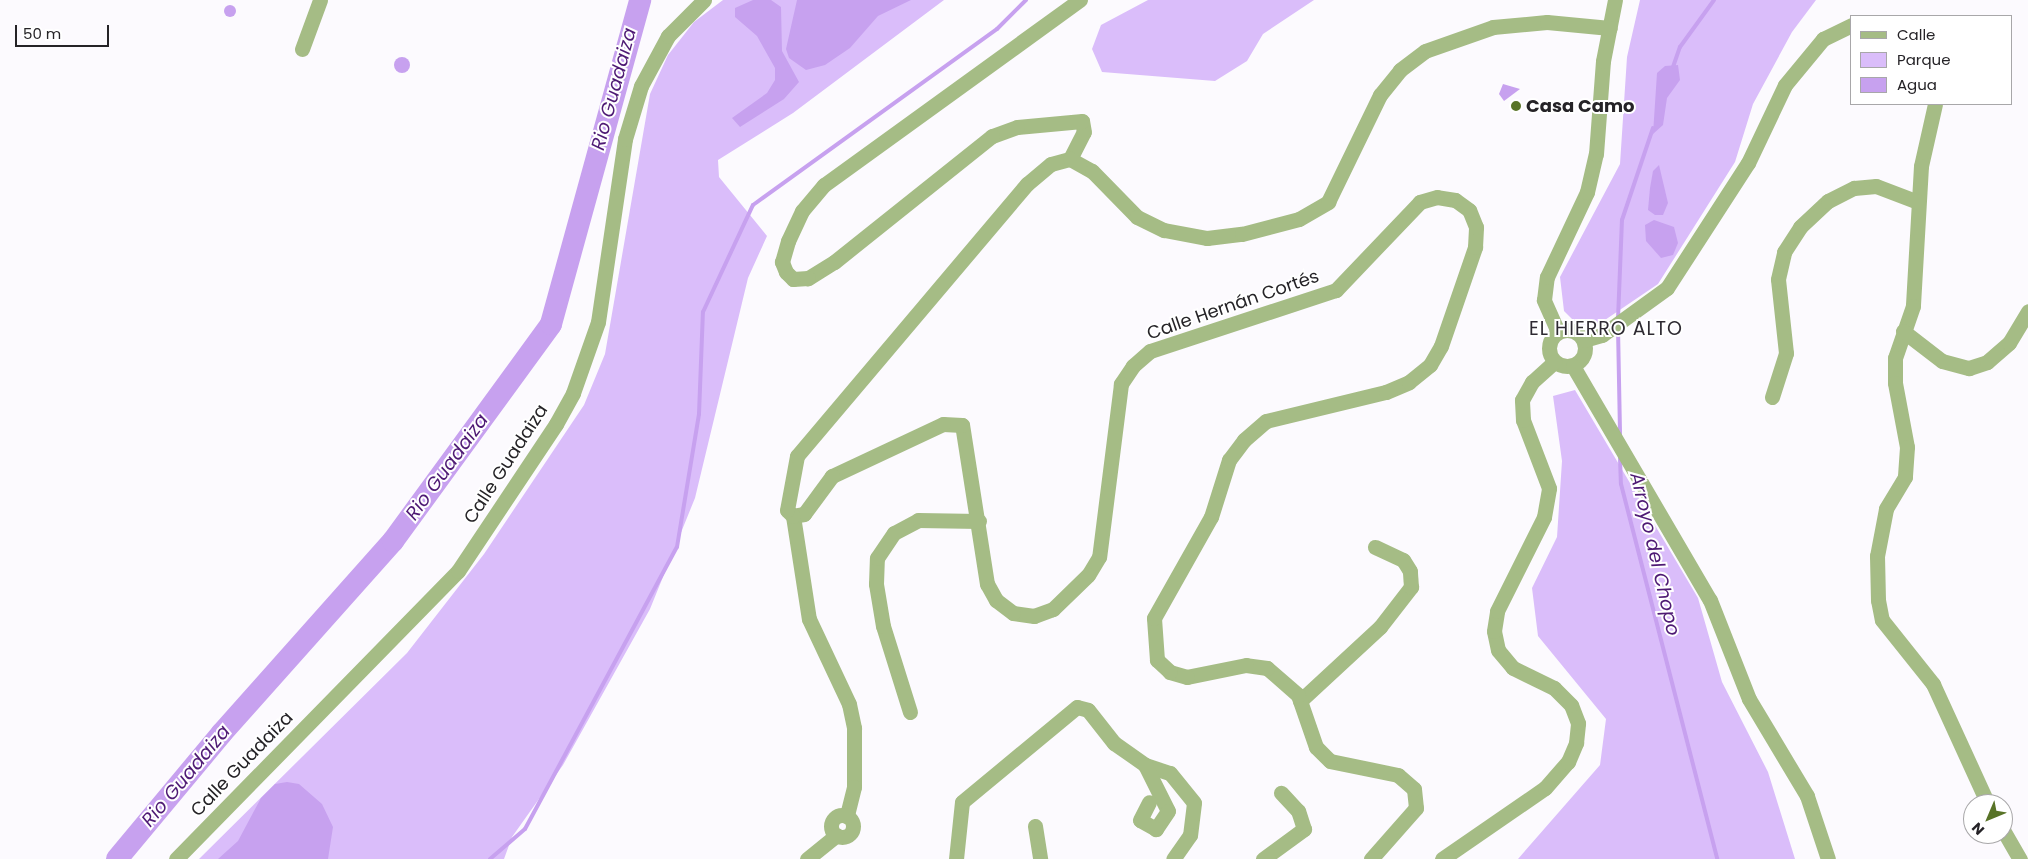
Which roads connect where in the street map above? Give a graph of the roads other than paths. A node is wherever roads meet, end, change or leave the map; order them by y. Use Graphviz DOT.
graph roads {
  1 [pos="320,0"];
  2 [pos="704,0"];
  3 [pos="1080,0"];
  4 [pos="1615,0"];
  5 [pos="1850,26"];
  6 [pos="1610,28"];
  7 [pos="302,49"];
  8 [pos="1935,105"];
  9 [pos="1070,159"];
  10 [pos="1918,202"];
  11 [pos="2028,311"];
  12 [pos="1903,331"];
  13 [pos="1558,332"];
  14 [pos="1584,340"];
  15 [pos="1554,362"];
  16 [pos="1573,366"];
  17 [pos="1772,397"];
  18 [pos="793,516"];
  19 [pos="979,520"];
  20 [pos="1374,547"];
  21 [pos="1300,701"];
  22 [pos="910,712"];
  23 [pos="1145,765"];
  24 [pos="1281,793"];
  25 [pos="1983,794"];
  26 [pos="1149,802"];
  27 [pos="1035,826"];
  28 [pos="2011,844"];
  29 [pos="176,859"];
  30 [pos="807,859"];
  31 [pos="956,859"];
  32 [pos="1040,859"];
  33 [pos="1173,859"];
  34 [pos="1263,859"];
  35 [pos="1371,859"];
  36 [pos="1442,859"];
  37 [pos="1828,859"];
  38 [pos="2020,859"];
  1 -- 7 [label="street"];
  2 -- 29 [label="street, Calle Guadaiza"];
  3 -- 9 [label="street"];
  4 -- 6 [label="street"];
  5 -- 14 [label="street"];
  6 -- 9 [label="street"];
  6 -- 13 [label="street"];
  8 -- 10 [label="street"];
  9 -- 18 [label="street"];
  10 -- 12 [label="street"];
  10 -- 17 [label="street"];
  11 -- 12 [label="street"];
  12 -- 25 [label="street"];
  13 -- 14 [label="street"];
  13 -- 15 [label="street"];
  14 -- 16 [label="street"];
  15 -- 16 [label="street"];
  15 -- 36 [label="street"];
  16 -- 37 [label="street"];
  18 -- 19 [label="street, Calle Hernán Cortés"];
  18 -- 30 [label="street"];
  19 -- 21 [label="street, Calle Hernán Cortés"];
  19 -- 22 [label="street"];
  20 -- 21 [label="street"];
  21 -- 35 [label="street, Calle Hernán Cortés"];
  23 -- 26 [label="street"];
  23 -- 31 [label="street"];
  23 -- 33 [label="street"];
  24 -- 34 [label="street"];
  27 -- 32 [label="street"];
  28 -- 38 [label="street"];
}
